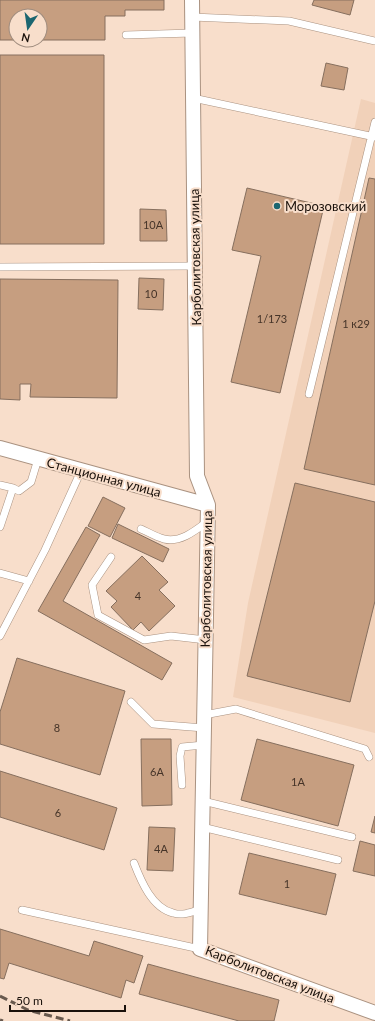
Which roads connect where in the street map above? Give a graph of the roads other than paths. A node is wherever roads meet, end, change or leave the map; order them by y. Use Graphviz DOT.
graph roads {
  1 [pos="192,0"];
  2 [pos="192,17"];
  3 [pos="192,33"];
  4 [pos="126,35"];
  5 [pos="375,41"];
  6 [pos="193,98"];
  7 [pos="375,122"];
  8 [pos="373,137"];
  9 [pos="195,266"];
  10 [pos="0,267"];
  11 [pos="309,394"];
  12 [pos="0,448"];
  13 [pos="38,459"];
  14 [pos="81,471"];
  15 [pos="0,485"];
  16 [pos="13,488"];
  17 [pos="208,505"];
  18 [pos="208,521"];
  19 [pos="0,527"];
  20 [pos="140,530"];
  21 [pos="111,557"];
  22 [pos="0,573"];
  23 [pos="28,581"];
  24 [pos="0,636"];
  25 [pos="206,640"];
  26 [pos="131,702"];
  27 [pos="204,722"];
  28 [pos="204,745"];
  29 [pos="369,756"];
  30 [pos="182,786"];
  31 [pos="202,801"];
  32 [pos="202,827"];
  33 [pos="352,837"];
  34 [pos="338,860"];
  35 [pos="134,863"];
  36 [pos="22,910"];
  37 [pos="200,910"];
  38 [pos="200,949"];
  39 [pos="375,1013"];
  1 -- 2 [label="street, Карболитовская улица"];
  2 -- 3 [label="street, Карболитовская улица"];
  2 -- 5 [label="lane"];
  3 -- 4 [label="lane"];
  3 -- 6 [label="street, Карболитовская улица"];
  6 -- 8 [label="lane"];
  6 -- 9 [label="street, Карболитовская улица"];
  7 -- 8 [label="lane"];
  8 -- 11 [label="lane"];
  9 -- 10 [label="lane"];
  9 -- 17 [label="street, Карболитовская улица"];
  12 -- 13 [label="street, Станционная улица"];
  13 -- 14 [label="street, Станционная улица"];
  13 -- 16 [label="lane"];
  14 -- 17 [label="street, Станционная улица"];
  14 -- 23 [label="lane"];
  15 -- 16 [label="lane"];
  16 -- 19 [label="lane"];
  17 -- 18 [label="street, Карболитовская улица"];
  18 -- 20 [label="lane"];
  18 -- 25 [label="street, Карболитовская улица"];
  21 -- 25 [label="lane"];
  22 -- 23 [label="lane"];
  23 -- 24 [label="lane"];
  25 -- 27 [label="street, Карболитовская улица"];
  26 -- 27 [label="lane"];
  27 -- 28 [label="street, Карболитовская улица"];
  27 -- 29 [label="lane"];
  28 -- 30 [label="lane"];
  28 -- 31 [label="street, Карболитовская улица"];
  31 -- 32 [label="street, Карболитовская улица"];
  31 -- 33 [label="lane"];
  32 -- 34 [label="lane"];
  32 -- 37 [label="street, Карболитовская улица"];
  35 -- 37 [label="lane"];
  36 -- 38 [label="lane"];
  37 -- 38 [label="street, Карболитовская улица"];
  38 -- 39 [label="street, Карболитовская улица"];
}
